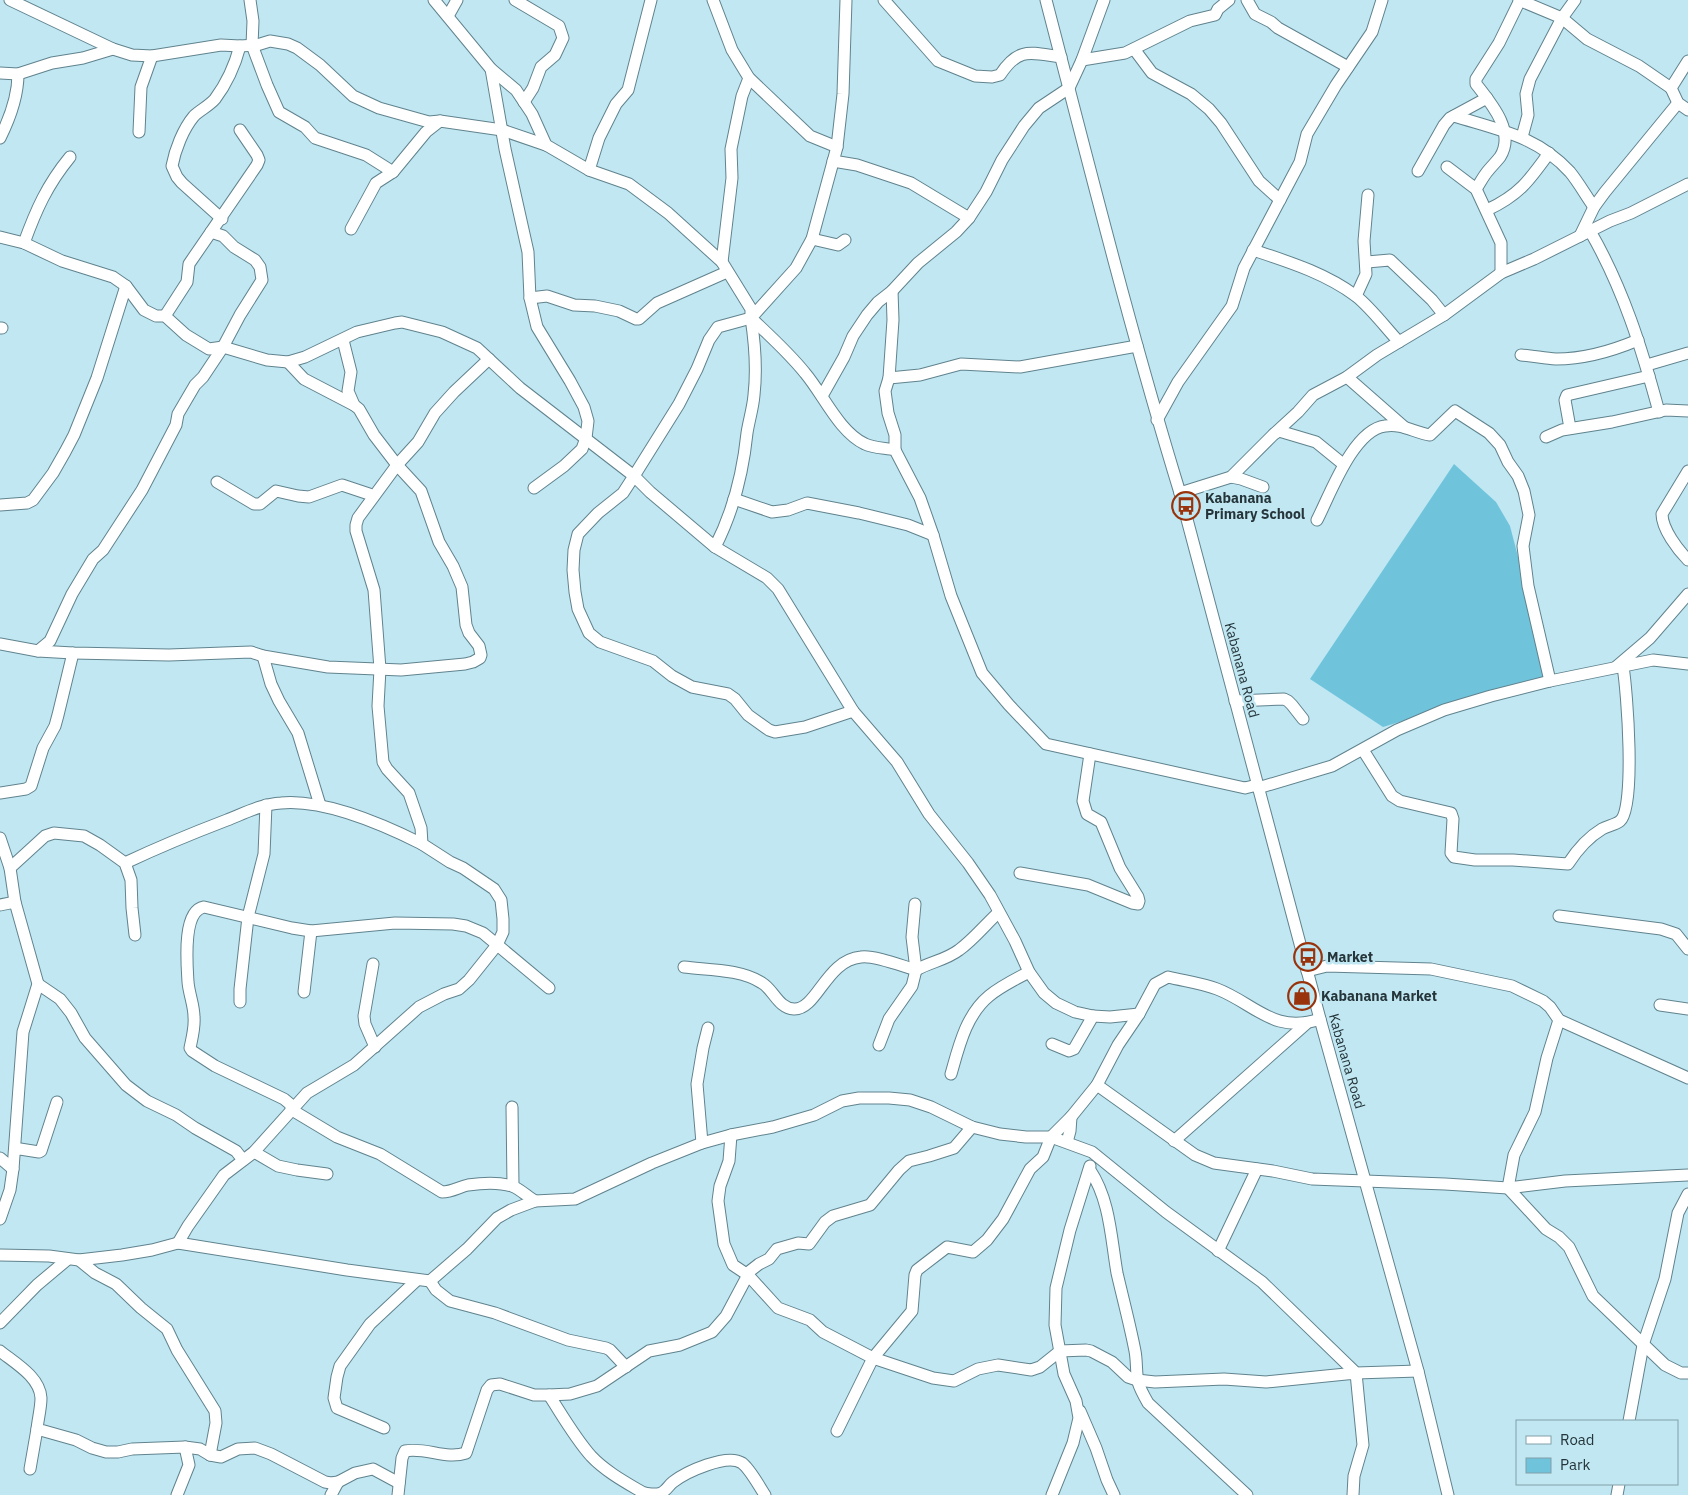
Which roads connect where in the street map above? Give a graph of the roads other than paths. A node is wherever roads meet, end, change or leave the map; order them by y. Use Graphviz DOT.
graph roads {
  1 [pos="10,0"];
  2 [pos="250,0"];
  3 [pos="434,0"];
  4 [pos="457,0"];
  5 [pos="515,0"];
  6 [pos="650,0"];
  7 [pos="713,0"];
  8 [pos="846,0"];
  9 [pos="884,0"];
  10 [pos="1046,0"];
  11 [pos="1104,0"];
  12 [pos="1229,0"];
  13 [pos="1248,0"];
  14 [pos="1382,0"];
  15 [pos="1520,0"];
  16 [pos="1575,0"];
  17 [pos="448,16"];
  18 [pos="1562,18"];
  19 [pos="252,45"];
  20 [pos="240,46"];
  21 [pos="113,49"];
  22 [pos="1134,49"];
  23 [pos="152,56"];
  24 [pos="1061,57"];
  25 [pos="1082,60"];
  26 [pos="1688,61"];
  27 [pos="1348,67"];
  28 [pos="491,70"];
  29 [pos="0,74"];
  30 [pos="18,74"];
  31 [pos="749,78"];
  32 [pos="1069,88"];
  33 [pos="1671,88"];
  34 [pos="1487,98"];
  35 [pos="524,102"];
  36 [pos="1683,106"];
  37 [pos="1454,116"];
  38 [pos="440,121"];
  39 [pos="240,130"];
  40 [pos="502,130"];
  41 [pos="139,132"];
  42 [pos="1506,132"];
  43 [pos="1522,136"];
  44 [pos="0,138"];
  45 [pos="546,146"];
  46 [pos="837,147"];
  47 [pos="1549,153"];
  48 [pos="70,157"];
  49 [pos="834,161"];
  50 [pos="1447,167"];
  51 [pos="589,170"];
  52 [pos="1418,171"];
  53 [pos="392,172"];
  54 [pos="1688,184"];
  55 [pos="1476,189"];
  56 [pos="1368,194"];
  57 [pos="1280,200"];
  58 [pos="1594,207"];
  59 [pos="1487,210"];
  60 [pos="969,218"];
  61 [pos="222,219"];
  62 [pos="351,229"];
  63 [pos="211,232"];
  64 [pos="1585,233"];
  65 [pos="0,238"];
  66 [pos="812,239"];
  67 [pos="845,240"];
  68 [pos="24,243"];
  69 [pos="1254,250"];
  70 [pos="1367,262"];
  71 [pos="724,267"];
  72 [pos="1501,273"];
  73 [pos="126,286"];
  74 [pos="892,291"];
  75 [pos="1356,296"];
  76 [pos="530,298"];
  77 [pos="1444,315"];
  78 [pos="165,316"];
  79 [pos="751,318"];
  80 [pos="343,340"];
  81 [pos="1638,340"];
  82 [pos="1399,342"];
  83 [pos="1137,346"];
  84 [pos="223,347"];
  85 [pos="1688,353"];
  86 [pos="1521,355"];
  87 [pos="489,359"];
  88 [pos="288,362"];
  89 [pos="1648,371"];
  90 [pos="1347,376"];
  91 [pos="889,378"];
  92 [pos="822,396"];
  93 [pos="354,406"];
  94 [pos="1688,411"];
  95 [pos="1659,412"];
  96 [pos="1157,420"];
  97 [pos="1404,427"];
  98 [pos="1570,428"];
  99 [pos="1273,435"];
  100 [pos="1546,437"];
  101 [pos="586,438"];
  102 [pos="895,450"];
  103 [pos="396,464"];
  104 [pos="1343,464"];
  105 [pos="1688,471"];
  106 [pos="634,476"];
  107 [pos="1230,477"];
  108 [pos="217,482"];
  109 [pos="1263,487"];
  110 [pos="534,488"];
  111 [pos="1180,493"];
  112 [pos="374,498"];
  113 [pos="734,499"];
  114 [pos="0,505"];
  115 [pos="1317,520"];
  116 [pos="933,534"];
  117 [pos="715,547"];
  118 [pos="1688,560"];
  119 [pos="1688,594"];
  120 [pos="0,644"];
  121 [pos="38,651"];
  122 [pos="73,653"];
  123 [pos="262,656"];
  124 [pos="1688,664"];
  125 [pos="1619,667"];
  126 [pos="380,669"];
  127 [pos="1550,680"];
  128 [pos="1235,701"];
  129 [pos="853,711"];
  130 [pos="1303,720"];
  131 [pos="1363,750"];
  132 [pos="1090,754"];
  133 [pos="1257,787"];
  134 [pos="0,793"];
  135 [pos="266,805"];
  136 [pos="320,805"];
  137 [pos="0,838"];
  138 [pos="422,844"];
  139 [pos="125,863"];
  140 [pos="10,868"];
  141 [pos="1020,874"];
  142 [pos="15,902"];
  143 [pos="915,904"];
  144 [pos="0,905"];
  145 [pos="998,913"];
  146 [pos="1559,916"];
  147 [pos="248,917"];
  148 [pos="311,931"];
  149 [pos="135,935"];
  150 [pos="497,945"];
  151 [pos="1688,949"];
  152 [pos="373,964"];
  153 [pos="684,967"];
  154 [pos="916,970"];
  155 [pos="1307,971"];
  156 [pos="1029,972"];
  157 [pos="38,984"];
  158 [pos="549,988"];
  159 [pos="304,992"];
  160 [pos="240,1002"];
  161 [pos="1660,1005"];
  162 [pos="1688,1009"];
  163 [pos="1139,1014"];
  164 [pos="1093,1016"];
  165 [pos="1320,1019"];
  166 [pos="1559,1020"];
  167 [pos="1306,1024"];
  168 [pos="708,1028"];
  169 [pos="1052,1044"];
  170 [pos="879,1045"];
  171 [pos="375,1047"];
  172 [pos="951,1074"];
  173 [pos="1688,1078"];
  174 [pos="1097,1085"];
  175 [pos="58,1102"];
  176 [pos="512,1107"];
  177 [pos="292,1110"];
  178 [pos="1071,1117"];
  179 [pos="972,1126"];
  180 [pos="731,1135"];
  181 [pos="1051,1137"];
  182 [pos="1174,1141"];
  183 [pos="1067,1142"];
  184 [pos="702,1143"];
  185 [pos="15,1150"];
  186 [pos="254,1152"];
  187 [pos="1092,1152"];
  188 [pos="0,1158"];
  189 [pos="243,1160"];
  190 [pos="13,1169"];
  191 [pos="1257,1169"];
  192 [pos="1090,1170"];
  193 [pos="327,1174"];
  194 [pos="1688,1175"];
  195 [pos="1365,1181"];
  196 [pos="514,1186"];
  197 [pos="1508,1188"];
  198 [pos="1688,1194"];
  199 [pos="535,1201"];
  200 [pos="0,1218"];
  201 [pos="178,1243"];
  202 [pos="1218,1251"];
  203 [pos="1,1253"];
  204 [pos="74,1259"];
  205 [pos="748,1276"];
  206 [pos="417,1280"];
  207 [pos="430,1281"];
  208 [pos="0,1323"];
  209 [pos="1643,1344"];
  210 [pos="0,1351"];
  211 [pos="1060,1351"];
  212 [pos="872,1358"];
  213 [pos="626,1367"];
  214 [pos="1418,1371"];
  215 [pos="1356,1373"];
  216 [pos="1688,1373"];
  217 [pos="1137,1380"];
  218 [pos="549,1395"];
  219 [pos="1076,1401"];
  220 [pos="1629,1420"];
  221 [pos="384,1428"];
  222 [pos="37,1430"];
  223 [pos="836,1431"];
  224 [pos="185,1447"];
  225 [pos="210,1455"];
  226 [pos="30,1469"];
  227 [pos="338,1482"];
  228 [pos="398,1489"];
  229 [pos="641,1494"];
  230 [pos="177,1495"];
  231 [pos="331,1495"];
  232 [pos="765,1495"];
  233 [pos="1052,1495"];
  234 [pos="1114,1495"];
  235 [pos="1247,1495"];
  236 [pos="1353,1495"];
  237 [pos="1448,1495"];
  1 -- 21 [label="street"];
  2 -- 19 [label="street"];
  3 -- 17 [label="street"];
  4 -- 17 [label="street"];
  5 -- 35 [label="street"];
  6 -- 51 [label="street"];
  7 -- 31 [label="street"];
  8 -- 46 [label="street"];
  9 -- 24 [label="street"];
  10 -- 24 [label="street, Kabanana Road"];
  11 -- 25 [label="street"];
  12 -- 22 [label="street"];
  13 -- 27 [label="street"];
  14 -- 27 [label="street"];
  15 -- 18 [label="street"];
  15 -- 34 [label="street"];
  16 -- 18 [label="street"];
  17 -- 28 [label="street"];
  18 -- 33 [label="street"];
  18 -- 43 [label="street"];
  19 -- 20 [label="street"];
  19 -- 38 [label="street"];
  19 -- 53 [label="street"];
  20 -- 23 [label="street"];
  20 -- 61 [label="street"];
  21 -- 23 [label="street"];
  21 -- 30 [label="street"];
  22 -- 25 [label="street"];
  22 -- 57 [label="street"];
  23 -- 41 [label="street"];
  24 -- 32 [label="street, Kabanana Road"];
  25 -- 32 [label="street"];
  26 -- 33 [label="street"];
  27 -- 57 [label="street"];
  28 -- 35 [label="street"];
  28 -- 40 [label="street"];
  29 -- 30 [label="street"];
  30 -- 44 [label="street"];
  31 -- 46 [label="street"];
  31 -- 71 [label="street"];
  32 -- 60 [label="street"];
  32 -- 83 [label="street, Kabanana Road"];
  33 -- 36 [label="street"];
  34 -- 37 [label="street"];
  34 -- 42 [label="street"];
  35 -- 45 [label="street"];
  36 -- 58 [label="street"];
  37 -- 42 [label="street"];
  37 -- 52 [label="street"];
  38 -- 40 [label="street"];
  38 -- 53 [label="street"];
  39 -- 61 [label="street"];
  40 -- 45 [label="street"];
  40 -- 76 [label="street"];
  42 -- 43 [label="street"];
  42 -- 55 [label="street"];
  43 -- 47 [label="street"];
  45 -- 51 [label="street"];
  46 -- 49 [label="street"];
  47 -- 58 [label="street"];
  47 -- 59 [label="street"];
  48 -- 68 [label="street"];
  49 -- 60 [label="street"];
  49 -- 66 [label="street"];
  50 -- 55 [label="street"];
  51 -- 71 [label="street"];
  53 -- 62 [label="street"];
  54 -- 64 [label="street"];
  55 -- 59 [label="street"];
  56 -- 70 [label="street"];
  57 -- 69 [label="street"];
  58 -- 64 [label="street"];
  59 -- 72 [label="street"];
  60 -- 74 [label="street"];
  61 -- 63 [label="street"];
  63 -- 78 [label="street"];
  63 -- 84 [label="street"];
  64 -- 72 [label="street"];
  64 -- 81 [label="street"];
  65 -- 68 [label="street"];
  66 -- 67 [label="street"];
  66 -- 79 [label="street"];
  68 -- 73 [label="street"];
  69 -- 75 [label="street"];
  69 -- 96 [label="street"];
  70 -- 75 [label="street"];
  70 -- 77 [label="street"];
  71 -- 76 [label="street"];
  71 -- 79 [label="street"];
  72 -- 77 [label="street"];
  73 -- 78 [label="street"];
  73 -- 114 [label="street"];
  74 -- 91 [label="street"];
  74 -- 92 [label="street"];
  75 -- 82 [label="street"];
  76 -- 101 [label="street"];
  77 -- 82 [label="street"];
  78 -- 84 [label="street"];
  79 -- 92 [label="street"];
  79 -- 106 [label="street"];
  79 -- 113 [label="street"];
  80 -- 87 [label="street"];
  80 -- 88 [label="street"];
  80 -- 93 [label="street"];
  81 -- 86 [label="street"];
  81 -- 89 [label="street"];
  82 -- 90 [label="street"];
  83 -- 91 [label="street"];
  83 -- 96 [label="street, Kabanana Road"];
  84 -- 88 [label="street"];
  84 -- 121 [label="street"];
  85 -- 89 [label="street"];
  87 -- 101 [label="street"];
  87 -- 103 [label="street"];
  88 -- 93 [label="street"];
  89 -- 95 [label="street"];
  89 -- 98 [label="street"];
  90 -- 97 [label="street"];
  90 -- 99 [label="street"];
  91 -- 102 [label="street"];
  92 -- 102 [label="street"];
  93 -- 103 [label="street"];
  94 -- 95 [label="street"];
  95 -- 98 [label="street"];
  96 -- 111 [label="street, Kabanana Road"];
  97 -- 104 [label="street"];
  97 -- 127 [label="street"];
  98 -- 100 [label="street"];
  99 -- 104 [label="street"];
  99 -- 107 [label="street"];
  101 -- 106 [label="street"];
  101 -- 110 [label="street"];
  102 -- 116 [label="street"];
  103 -- 112 [label="street"];
  103 -- 126 [label="street"];
  104 -- 115 [label="street"];
  105 -- 118 [label="street"];
  106 -- 117 [label="street"];
  106 -- 129 [label="street"];
  107 -- 109 [label="street"];
  107 -- 111 [label="street"];
  108 -- 112 [label="street"];
  111 -- 128 [label="street, Kabanana Road"];
  112 -- 126 [label="street"];
  113 -- 116 [label="street"];
  113 -- 117 [label="street"];
  116 -- 132 [label="street"];
  117 -- 129 [label="street"];
  119 -- 125 [label="street"];
  120 -- 121 [label="street"];
  121 -- 122 [label="street"];
  122 -- 123 [label="street"];
  122 -- 134 [label="street"];
  123 -- 126 [label="street"];
  123 -- 136 [label="street"];
  124 -- 125 [label="street"];
  125 -- 127 [label="street"];
  125 -- 131 [label="street"];
  126 -- 138 [label="street"];
  127 -- 131 [label="street"];
  128 -- 130 [label="street"];
  128 -- 133 [label="street, Kabanana Road"];
  129 -- 145 [label="street"];
  131 -- 133 [label="street"];
  132 -- 133 [label="street"];
  132 -- 141 [label="street"];
  133 -- 155 [label="street, Kabanana Road"];
  135 -- 136 [label="street"];
  135 -- 139 [label="street"];
  135 -- 147 [label="street"];
  136 -- 138 [label="street"];
  137 -- 140 [label="street"];
  138 -- 150 [label="street"];
  139 -- 140 [label="street"];
  139 -- 149 [label="street"];
  140 -- 142 [label="street"];
  142 -- 144 [label="street"];
  142 -- 157 [label="street"];
  143 -- 154 [label="street"];
  145 -- 154 [label="street"];
  145 -- 156 [label="street"];
  146 -- 151 [label="street"];
  147 -- 148 [label="street"];
  147 -- 160 [label="street"];
  147 -- 177 [label="street"];
  148 -- 150 [label="street"];
  148 -- 159 [label="street"];
  150 -- 158 [label="street"];
  150 -- 171 [label="street"];
  152 -- 171 [label="street"];
  153 -- 154 [label="street"];
  154 -- 170 [label="street"];
  155 -- 165 [label="street, Kabanana Road"];
  155 -- 166 [label="street"];
  156 -- 164 [label="street"];
  156 -- 172 [label="street"];
  157 -- 185 [label="street"];
  157 -- 189 [label="street"];
  161 -- 162 [label="street"];
  163 -- 164 [label="street"];
  163 -- 167 [label="street"];
  163 -- 174 [label="street"];
  164 -- 169 [label="street"];
  165 -- 167 [label="street"];
  165 -- 195 [label="street, Kabanana Road"];
  166 -- 173 [label="street"];
  166 -- 197 [label="street"];
  167 -- 182 [label="street"];
  168 -- 184 [label="street"];
  171 -- 177 [label="street"];
  174 -- 178 [label="street"];
  174 -- 182 [label="street"];
  175 -- 185 [label="street"];
  176 -- 196 [label="street"];
  177 -- 186 [label="street"];
  177 -- 196 [label="street"];
  178 -- 181 [label="street"];
  178 -- 183 [label="street"];
  179 -- 180 [label="street"];
  179 -- 181 [label="street"];
  179 -- 205 [label="street"];
  180 -- 184 [label="street"];
  180 -- 205 [label="street"];
  181 -- 183 [label="street"];
  181 -- 212 [label="street"];
  182 -- 191 [label="street"];
  183 -- 187 [label="street"];
  184 -- 199 [label="street"];
  185 -- 190 [label="street"];
  186 -- 189 [label="street"];
  186 -- 193 [label="street"];
  187 -- 192 [label="street"];
  187 -- 202 [label="street"];
  188 -- 190 [label="street"];
  189 -- 201 [label="street"];
  190 -- 200 [label="street"];
  191 -- 195 [label="street"];
  191 -- 202 [label="street"];
  192 -- 211 [label="street"];
  192 -- 217 [label="street"];
  194 -- 197 [label="street"];
  195 -- 197 [label="street"];
  195 -- 214 [label="street, Kabanana Road"];
  196 -- 199 [label="street"];
  197 -- 209 [label="street"];
  198 -- 209 [label="street"];
  199 -- 207 [label="street"];
  201 -- 204 [label="street"];
  201 -- 206 [label="street"];
  202 -- 215 [label="street"];
  203 -- 204 [label="street"];
  204 -- 208 [label="street"];
  204 -- 225 [label="street"];
  205 -- 212 [label="street"];
  205 -- 213 [label="street"];
  206 -- 207 [label="street"];
  206 -- 221 [label="street"];
  207 -- 213 [label="street"];
  209 -- 216 [label="street"];
  209 -- 220 [label="street"];
  210 -- 222 [label="street"];
  211 -- 212 [label="street"];
  211 -- 217 [label="street"];
  211 -- 219 [label="street"];
  212 -- 223 [label="street"];
  213 -- 218 [label="street"];
  214 -- 215 [label="street"];
  214 -- 237 [label="street, Kabanana Road"];
  215 -- 217 [label="street"];
  215 -- 236 [label="street"];
  217 -- 235 [label="street"];
  218 -- 228 [label="street"];
  218 -- 229 [label="street"];
  219 -- 233 [label="street"];
  219 -- 234 [label="street"];
  222 -- 224 [label="street"];
  222 -- 226 [label="street"];
  224 -- 225 [label="street"];
  224 -- 230 [label="street"];
  225 -- 227 [label="street"];
  227 -- 228 [label="street"];
  227 -- 231 [label="street"];
  229 -- 232 [label="street"];
}
